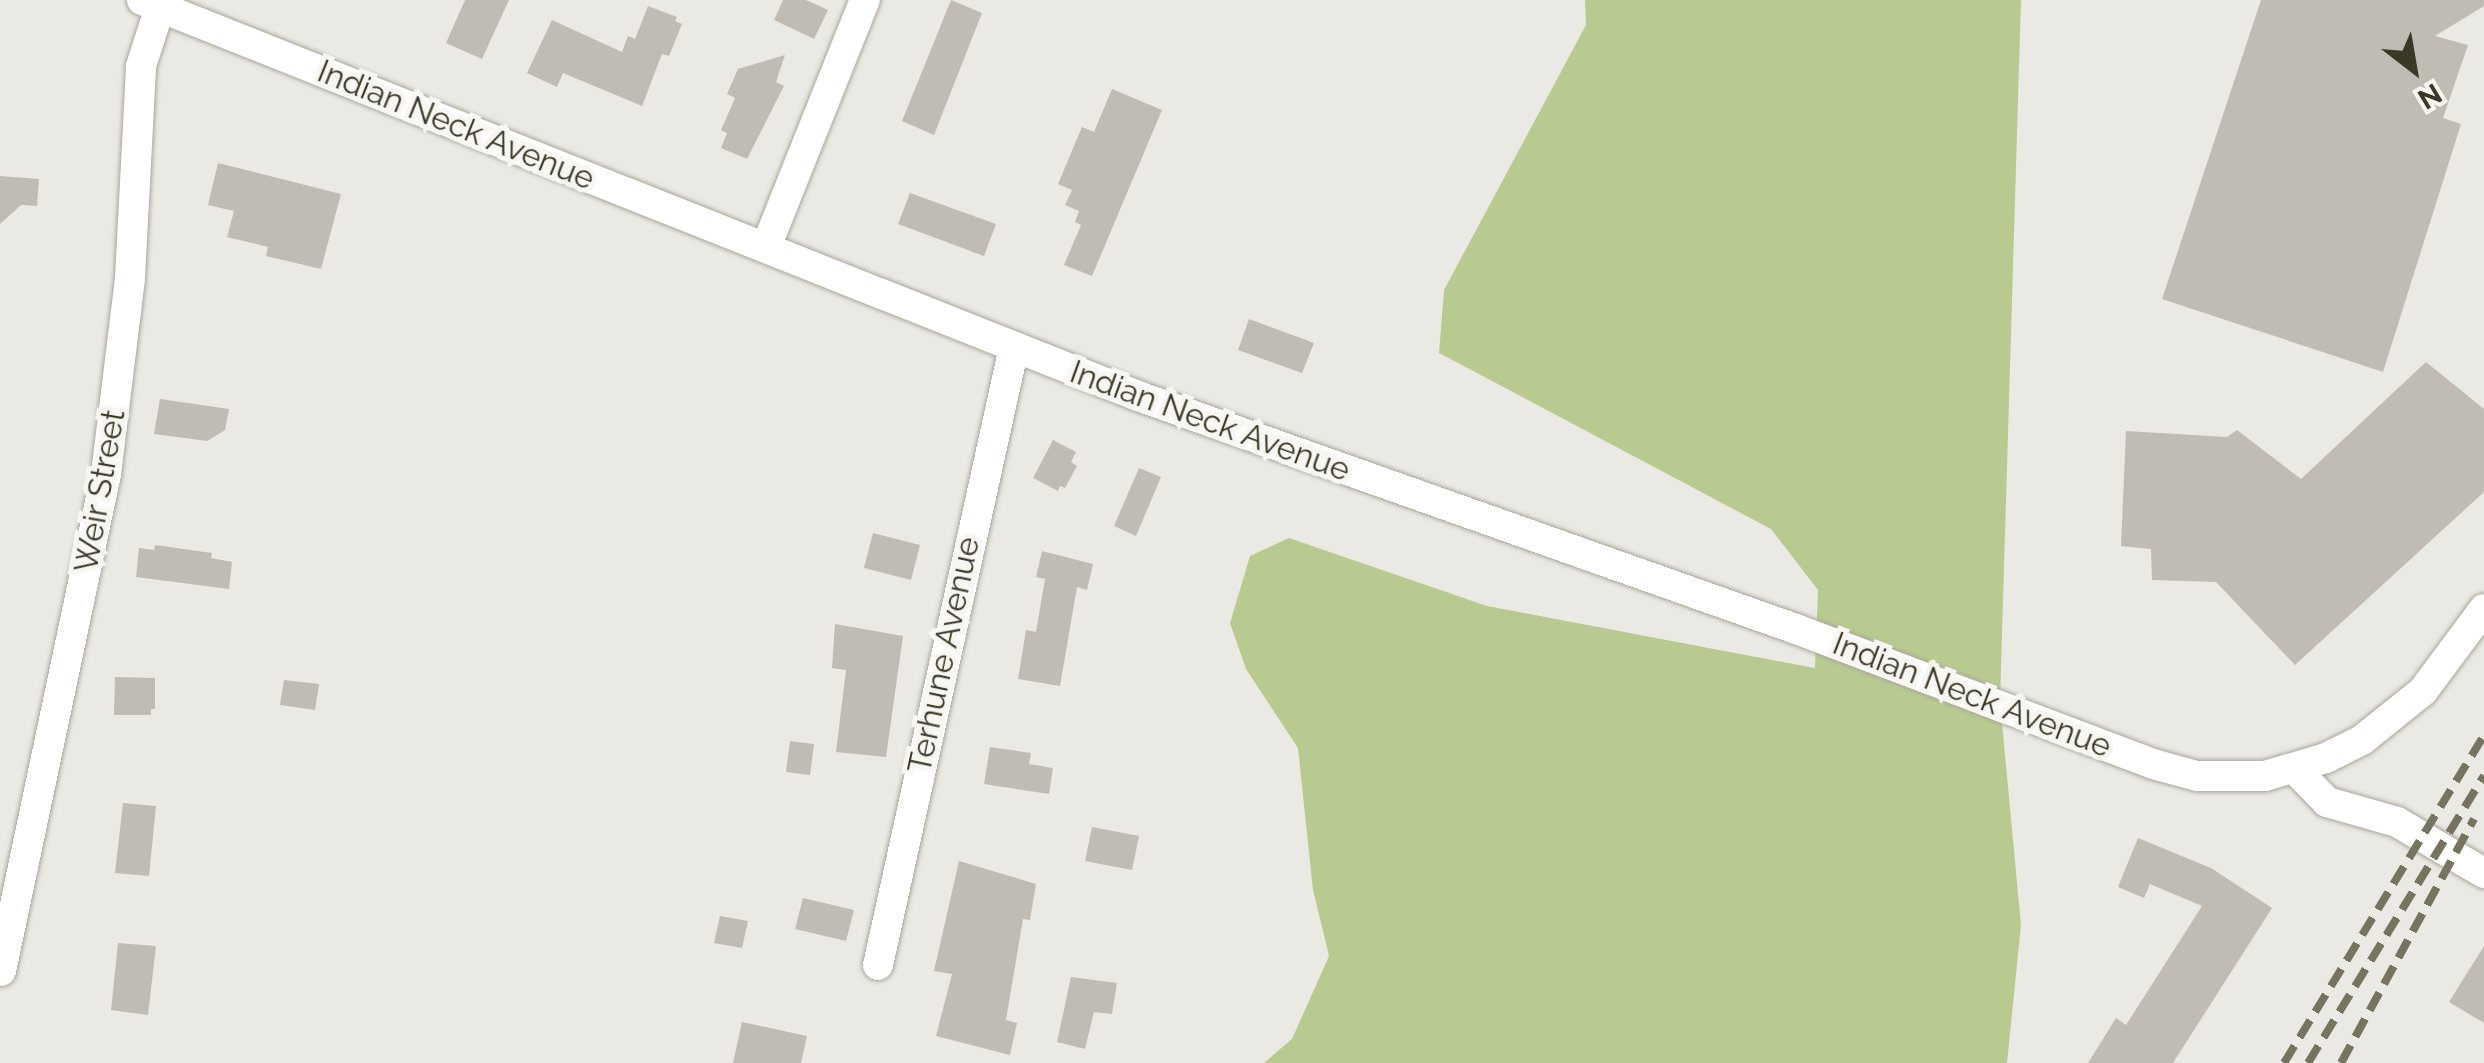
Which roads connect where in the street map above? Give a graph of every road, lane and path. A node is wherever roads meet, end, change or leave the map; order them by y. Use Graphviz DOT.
graph roads {
  1 [pos="865,0"];
  2 [pos="164,5"];
  3 [pos="766,247"];
  4 [pos="1014,347"];
  5 [pos="2484,609"];
  6 [pos="2295,769"];
  7 [pos="2484,873"];
  8 [pos="878,965"];
  9 [pos="1,971"];
  1 -- 3 [label="street"];
  2 -- 3 [label="street, Indian Neck Avenue"];
  2 -- 9 [label="street, Weir Street"];
  3 -- 4 [label="street, Indian Neck Avenue"];
  4 -- 6 [label="street, Indian Neck Avenue"];
  4 -- 8 [label="street, Terhune Avenue"];
  5 -- 6 [label="street, Indian Neck Avenue"];
  6 -- 7 [label="street"];
}
